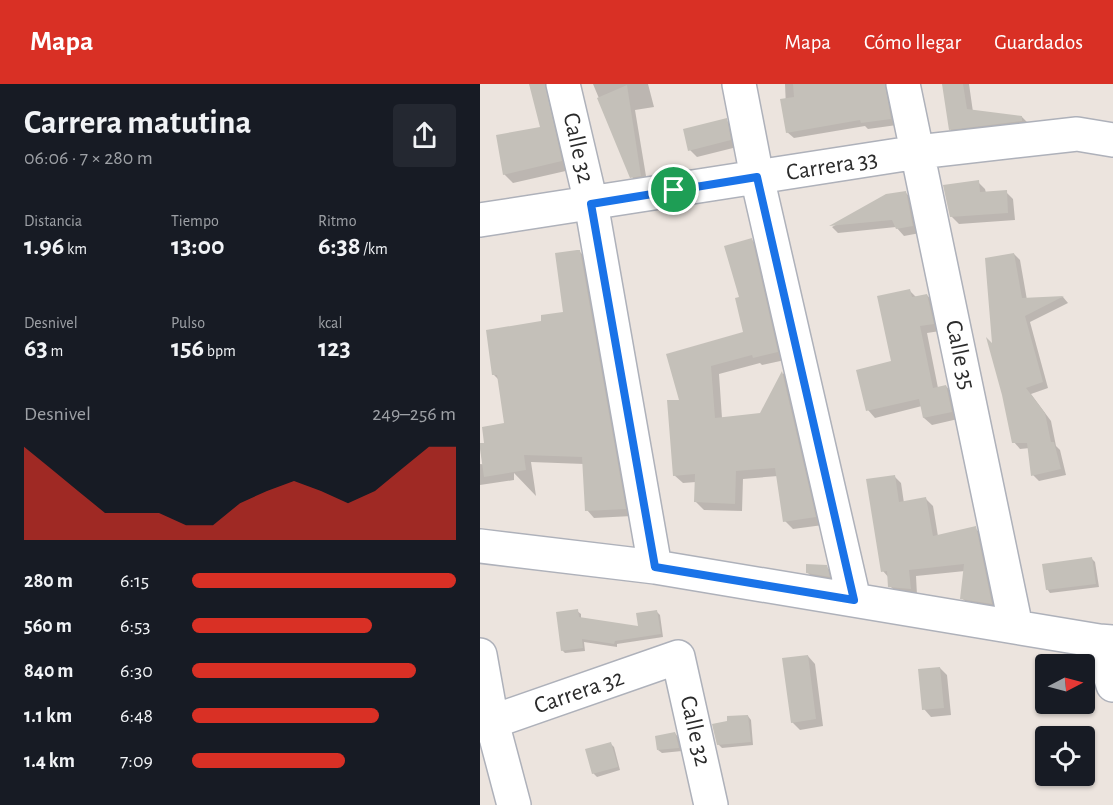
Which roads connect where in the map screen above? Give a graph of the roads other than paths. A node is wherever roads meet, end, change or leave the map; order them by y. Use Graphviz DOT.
graph roads {
  1 [pos="563,84"];
  2 [pos="739,84"];
  3 [pos="903,84"];
  4 [pos="1113,140"];
  5 [pos="918,152"];
  6 [pos="757,177"];
  7 [pos="591,204"];
  8 [pos="480,220"];
  9 [pos="480,546"];
  10 [pos="655,567"];
  11 [pos="854,600"];
  12 [pos="1016,627"];
  13 [pos="1106,641"];
  14 [pos="480,655"];
  15 [pos="678,657"];
  16 [pos="1113,685"];
  17 [pos="486,724"];
  18 [pos="514,805"];
  19 [pos="711,805"];
  1 -- 7 [label="street, Calle 32"];
  2 -- 6 [label="street"];
  3 -- 5 [label="street, Calle 35"];
  4 -- 5 [label="street, Carrera 33"];
  5 -- 6 [label="street, Carrera 33"];
  5 -- 12 [label="street, Calle 35"];
  6 -- 7 [label="street, Carrera 33"];
  6 -- 11 [label="street"];
  7 -- 8 [label="street, Carrera 33"];
  7 -- 10 [label="street, Calle 32"];
  9 -- 10 [label="street"];
  10 -- 11 [label="street"];
  11 -- 12 [label="street"];
  12 -- 13 [label="street"];
  13 -- 16 [label="street"];
  14 -- 17 [label="street"];
  15 -- 17 [label="street, Carrera 32"];
  15 -- 19 [label="street, Calle 32"];
  17 -- 18 [label="street"];
}
